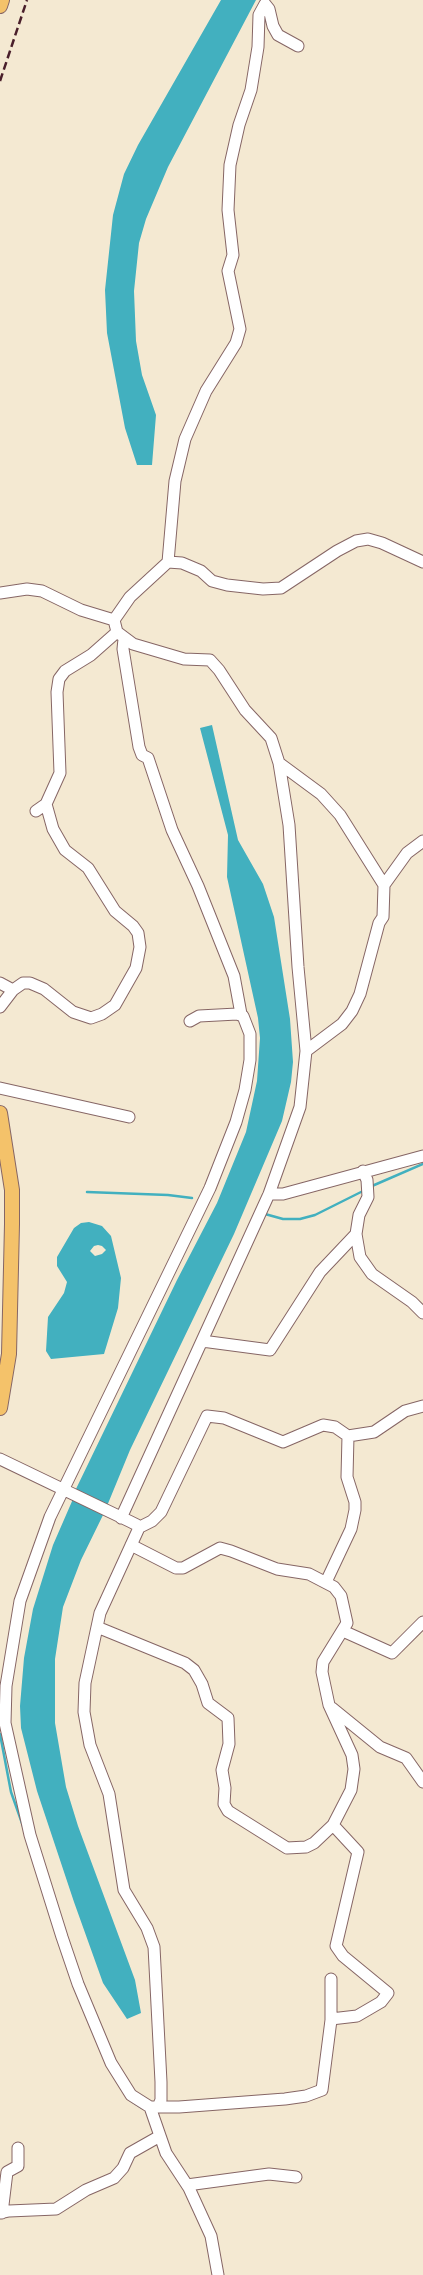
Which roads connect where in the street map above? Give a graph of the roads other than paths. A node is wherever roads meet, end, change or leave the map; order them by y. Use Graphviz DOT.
graph roads {
  1 [pos="2,0"];
  2 [pos="266,2"];
  3 [pos="0,6"];
  4 [pos="298,46"];
  5 [pos="168,562"];
  6 [pos="423,562"];
  7 [pos="0,592"];
  8 [pos="118,630"];
  9 [pos="279,763"];
  10 [pos="46,804"];
  11 [pos="36,810"];
  12 [pos="423,841"];
  13 [pos="384,885"];
  14 [pos="0,982"];
  15 [pos="13,990"];
  16 [pos="0,1007"];
  17 [pos="240,1014"];
  18 [pos="190,1021"];
  19 [pos="306,1051"];
  20 [pos="0,1088"];
  21 [pos="0,1113"];
  22 [pos="129,1117"];
  23 [pos="423,1156"];
  24 [pos="363,1171"];
  25 [pos="269,1194"];
  26 [pos="356,1234"];
  27 [pos="423,1313"];
  28 [pos="202,1341"];
  29 [pos="423,1406"];
  30 [pos="0,1408"];
  31 [pos="348,1436"];
  32 [pos="0,1458"];
  33 [pos="65,1490"];
  34 [pos="121,1518"];
  35 [pos="138,1528"];
  36 [pos="132,1545"];
  37 [pos="326,1582"];
  38 [pos="423,1622"];
  39 [pos="97,1627"];
  40 [pos="343,1631"];
  41 [pos="329,1705"];
  42 [pos="423,1782"];
  43 [pos="333,1824"];
  44 [pos="330,1979"];
  45 [pos="331,2019"];
  46 [pos="154,2107"];
  47 [pos="160,2136"];
  48 [pos="18,2148"];
  49 [pos="296,2177"];
  50 [pos="187,2185"];
  51 [pos="1,2213"];
  52 [pos="218,2275"];
  1 -- 3 [label="main road"];
  2 -- 4 [label="street"];
  2 -- 5 [label="street"];
  5 -- 6 [label="street"];
  5 -- 8 [label="street"];
  7 -- 8 [label="street"];
  8 -- 9 [label="street"];
  8 -- 10 [label="street"];
  8 -- 17 [label="street"];
  9 -- 13 [label="street"];
  9 -- 19 [label="street"];
  10 -- 11 [label="street"];
  10 -- 15 [label="street"];
  12 -- 13 [label="street"];
  13 -- 19 [label="street"];
  14 -- 15 [label="street"];
  15 -- 16 [label="street"];
  17 -- 18 [label="street"];
  17 -- 33 [label="street"];
  19 -- 25 [label="street"];
  20 -- 22 [label="street"];
  21 -- 30 [label="main road"];
  23 -- 24 [label="street"];
  24 -- 25 [label="street"];
  24 -- 26 [label="street"];
  25 -- 28 [label="street"];
  26 -- 27 [label="street"];
  26 -- 28 [label="street"];
  28 -- 34 [label="street"];
  29 -- 31 [label="street"];
  31 -- 35 [label="street"];
  31 -- 37 [label="street"];
  32 -- 33 [label="street"];
  33 -- 34 [label="street"];
  33 -- 46 [label="street"];
  34 -- 35 [label="street"];
  35 -- 36 [label="street"];
  36 -- 37 [label="street"];
  36 -- 39 [label="street"];
  37 -- 40 [label="street"];
  38 -- 40 [label="street"];
  39 -- 43 [label="street"];
  39 -- 46 [label="street"];
  40 -- 41 [label="street"];
  41 -- 42 [label="street"];
  41 -- 43 [label="street"];
  43 -- 45 [label="street"];
  44 -- 45 [label="street"];
  45 -- 46 [label="street"];
  46 -- 47 [label="street"];
  47 -- 50 [label="street"];
  47 -- 51 [label="street"];
  48 -- 51 [label="street"];
  49 -- 50 [label="street"];
  50 -- 52 [label="street"];
}
